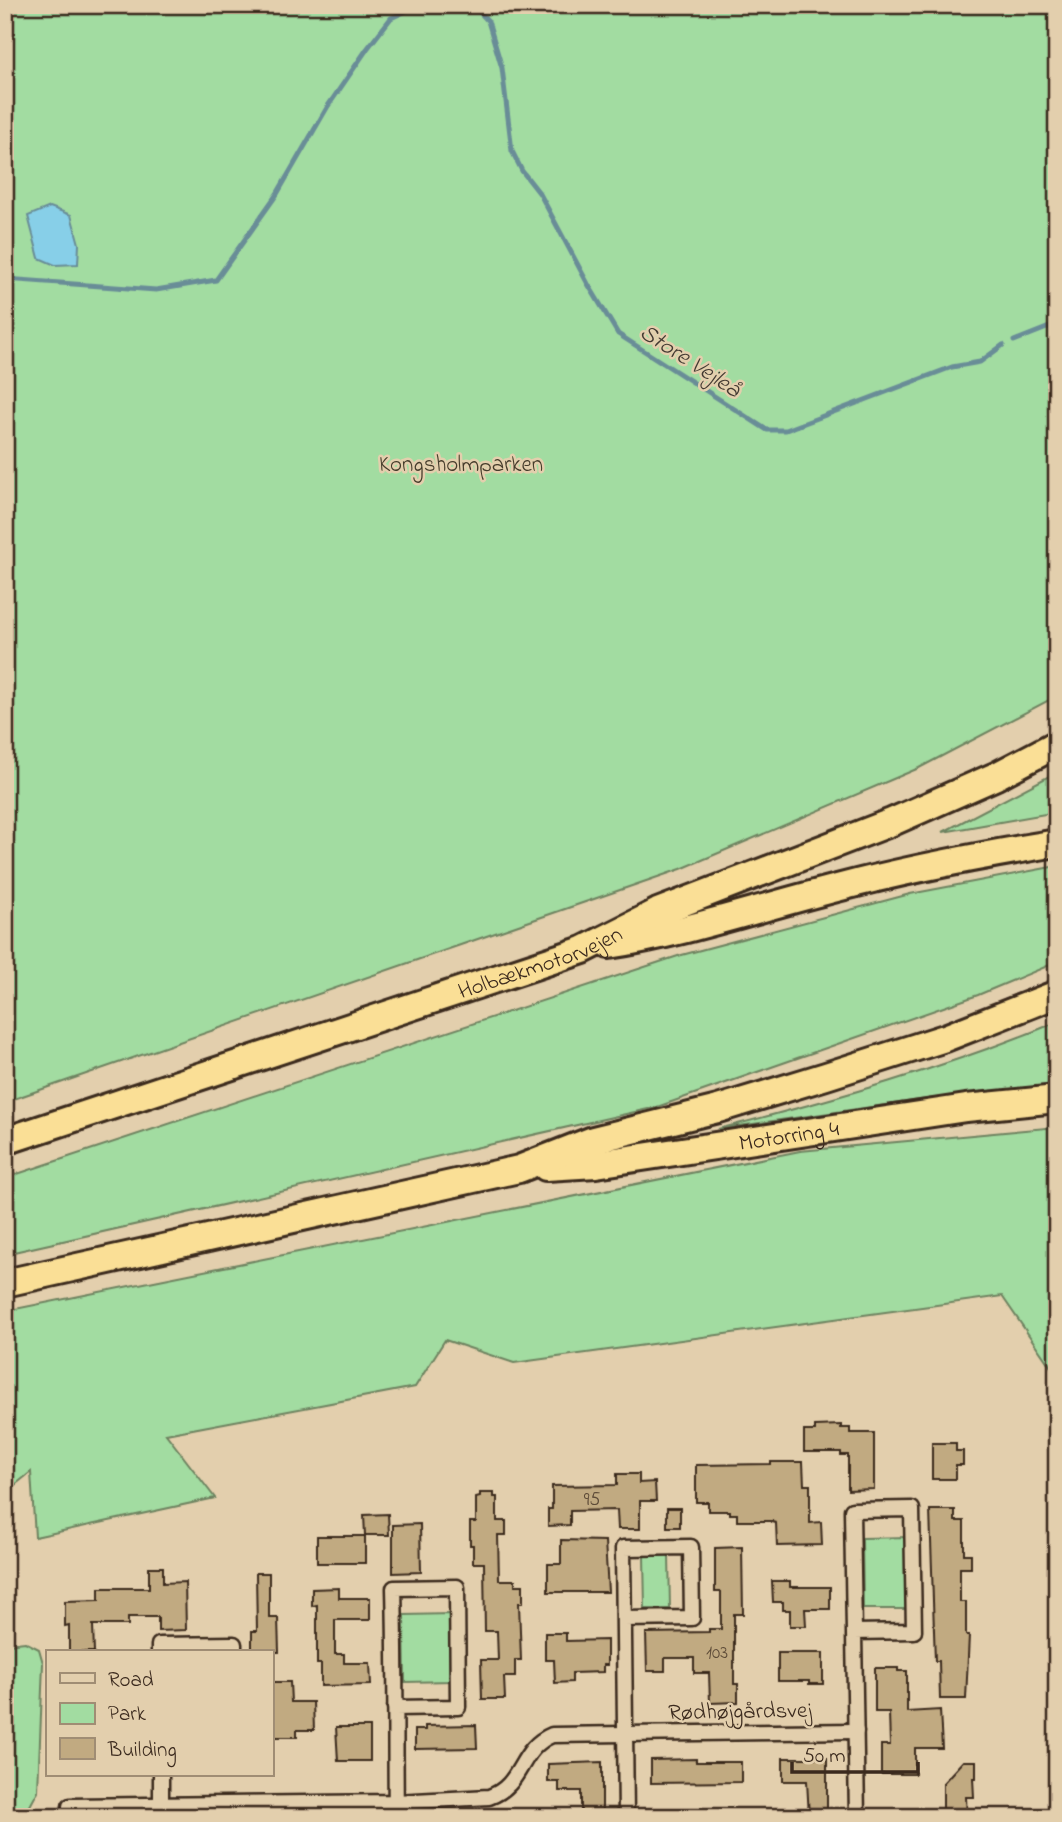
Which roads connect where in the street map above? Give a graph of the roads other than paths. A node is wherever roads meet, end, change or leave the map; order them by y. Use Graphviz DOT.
graph roads {
  1 [pos="1057,744"];
  2 [pos="1057,843"];
  3 [pos="583,950"];
  4 [pos="1057,994"];
  5 [pos="1057,1098"];
  6 [pos="5,1141"];
  7 [pos="519,1169"];
  8 [pos="5,1283"];
  9 [pos="624,1619"];
  10 [pos="854,1632"];
  11 [pos="159,1650"];
  12 [pos="234,1650"];
  13 [pos="395,1708"];
  14 [pos="856,1731"];
  15 [pos="625,1735"];
  16 [pos="161,1776"];
  17 [pos="161,1810"];
  18 [pos="396,1810"];
  19 [pos="70,1817"];
  20 [pos="626,1817"];
  21 [pos="857,1817"];
  1 -- 3 [label="highway, Holbækmotorvejen"];
  2 -- 3 [label="highway"];
  3 -- 6 [label="highway, Holbækmotorvejen"];
  4 -- 7 [label="highway"];
  5 -- 7 [label="highway, Motorring 4"];
  7 -- 8 [label="highway"];
  9 -- 9 [label="street"];
  9 -- 15 [label="street"];
  10 -- 10 [label="street"];
  10 -- 14 [label="street"];
  11 -- 12 [label="street"];
  13 -- 13 [label="street"];
  13 -- 18 [label="street"];
  14 -- 15 [label="street, Rødhøjgårdsvej"];
  14 -- 21 [label="street"];
  15 -- 18 [label="street, Rødhøjgårdsvej"];
  15 -- 20 [label="street"];
  16 -- 17 [label="street"];
  17 -- 18 [label="street, Rødhøjgårdsvej"];
  17 -- 19 [label="street, Rødhøjgårdsvej"];
}
